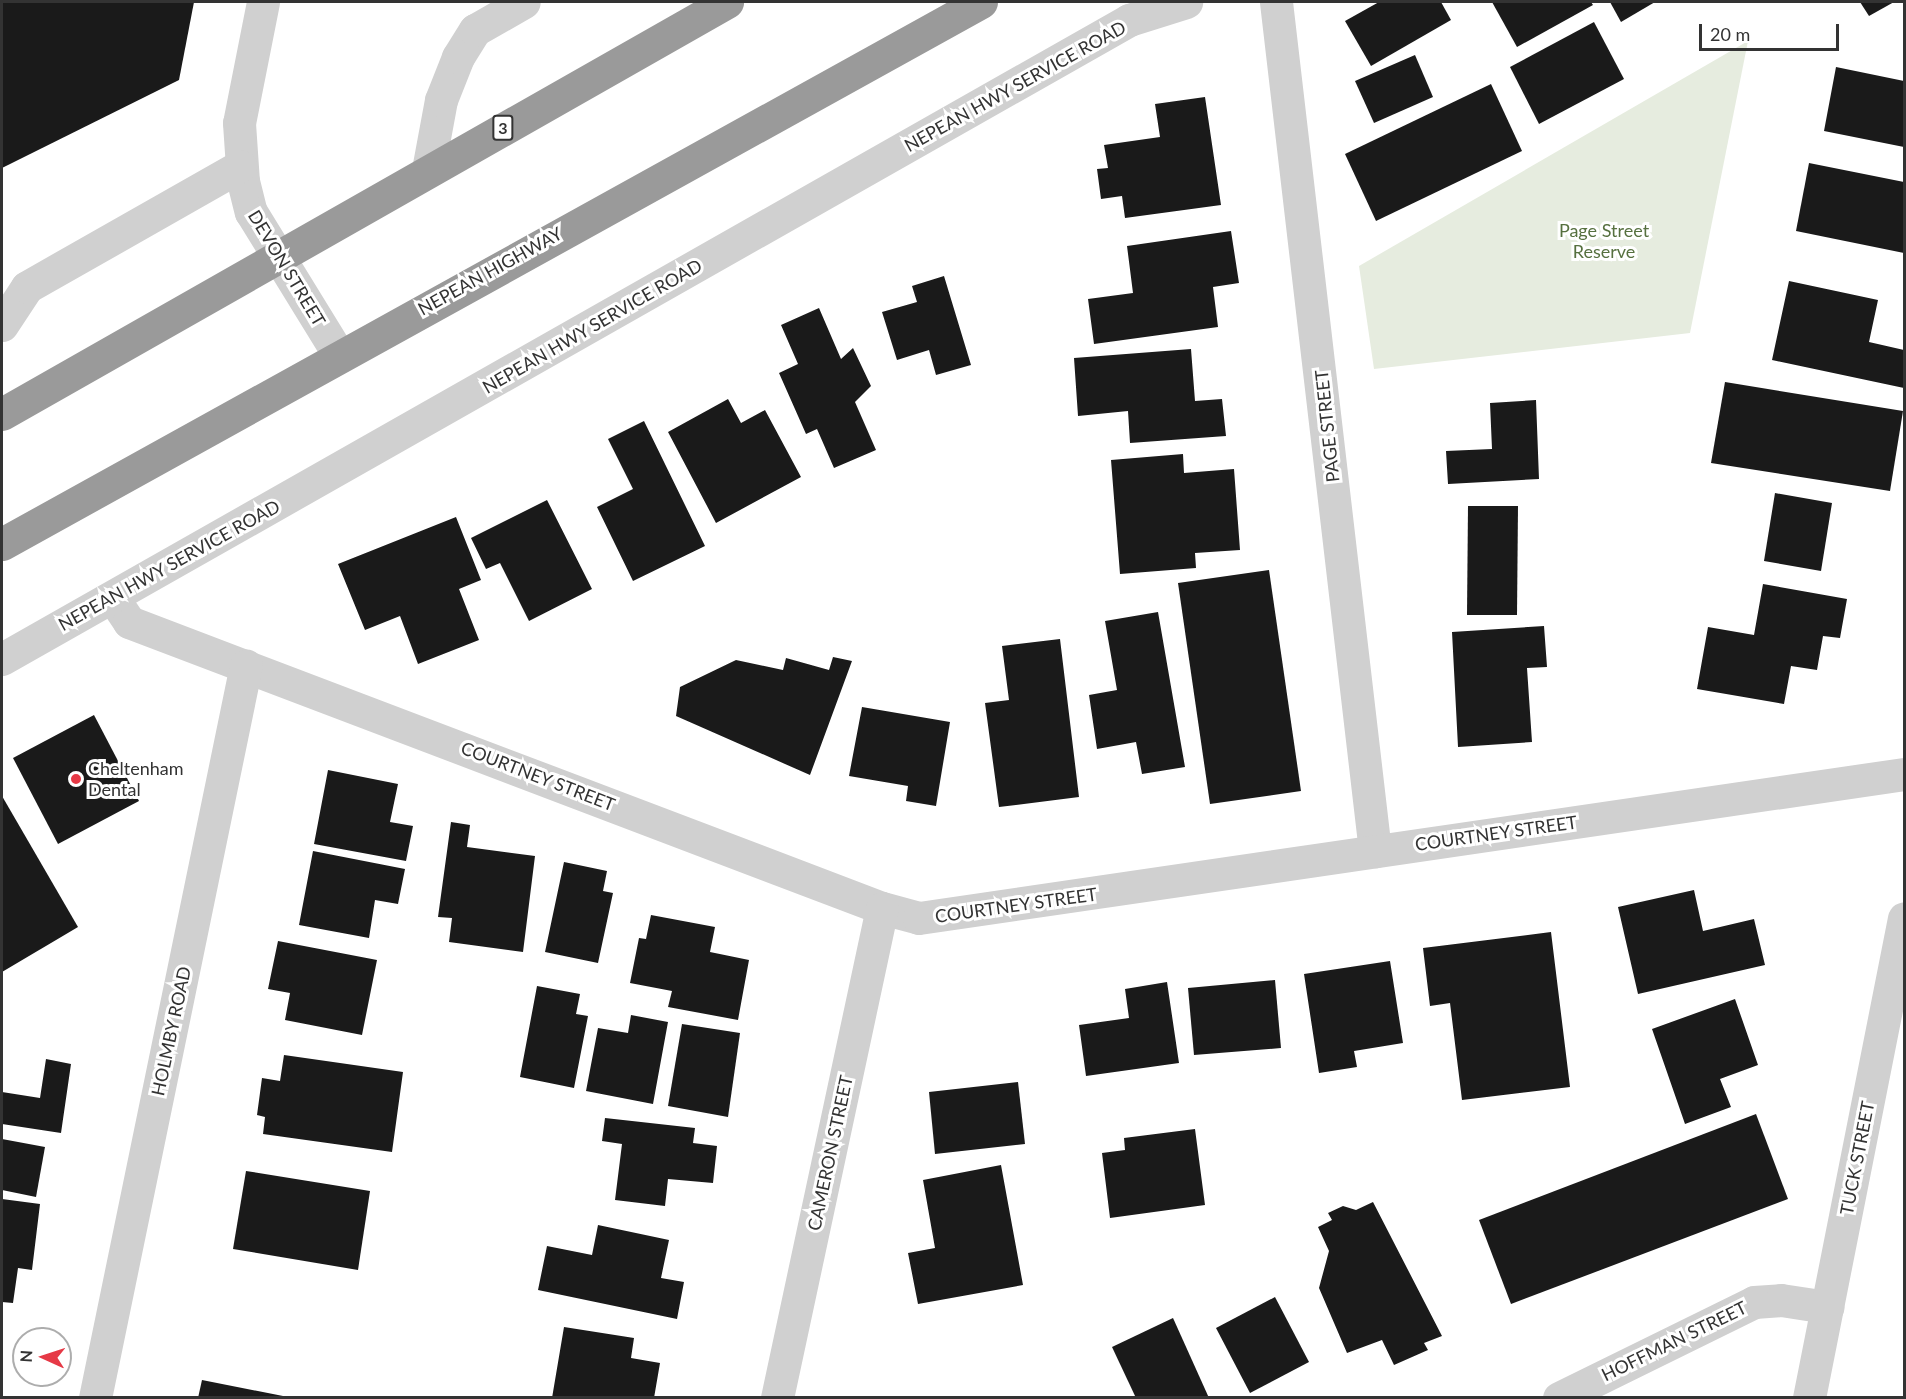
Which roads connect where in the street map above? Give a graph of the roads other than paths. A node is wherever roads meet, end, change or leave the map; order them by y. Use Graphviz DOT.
graph roads {
  1 [pos="263,2"];
  2 [pos="524,2"];
  3 [pos="727,2"];
  4 [pos="981,2"];
  5 [pos="1186,2"];
  6 [pos="1276,2"];
  7 [pos="240,166"];
  8 [pos="428,170"];
  9 [pos="281,258"];
  10 [pos="2,325"];
  11 [pos="339,355"];
  12 [pos="2,414"];
  13 [pos="2,544"];
  14 [pos="113,598"];
  15 [pos="2,659"];
  16 [pos="246,665"];
  17 [pos="1905,774"];
  18 [pos="1375,851"];
  19 [pos="882,908"];
  20 [pos="1905,918"];
  21 [pos="1827,1306"];
  22 [pos="95,1398"];
  23 [pos="777,1398"];
  24 [pos="1559,1398"];
  25 [pos="1809,1398"];
  1 -- 7 [label="street, DEVON STREET"];
  2 -- 8 [label="street"];
  3 -- 8 [label="highway, 3"];
  4 -- 11 [label="highway, NEPEAN HIGHWAY"];
  5 -- 14 [label="street, NEPEAN HWY SERVICE ROAD"];
  6 -- 18 [label="street, PAGE STREET"];
  7 -- 9 [label="street, DEVON STREET"];
  7 -- 10 [label="street"];
  8 -- 9 [label="highway, 3"];
  9 -- 11 [label="street, DEVON STREET"];
  9 -- 12 [label="highway, 3"];
  11 -- 13 [label="highway, NEPEAN HIGHWAY"];
  14 -- 15 [label="street, NEPEAN HWY SERVICE ROAD"];
  14 -- 16 [label="street, COURTNEY STREET"];
  16 -- 19 [label="street, COURTNEY STREET"];
  16 -- 22 [label="street, HOLMBY ROAD"];
  17 -- 18 [label="street, COURTNEY STREET"];
  18 -- 19 [label="street, COURTNEY STREET"];
  19 -- 23 [label="street, CAMERON STREET"];
  20 -- 21 [label="street, TUCK STREET"];
  21 -- 24 [label="street, HOFFMAN STREET"];
  21 -- 25 [label="street, TUCK STREET"];
}
